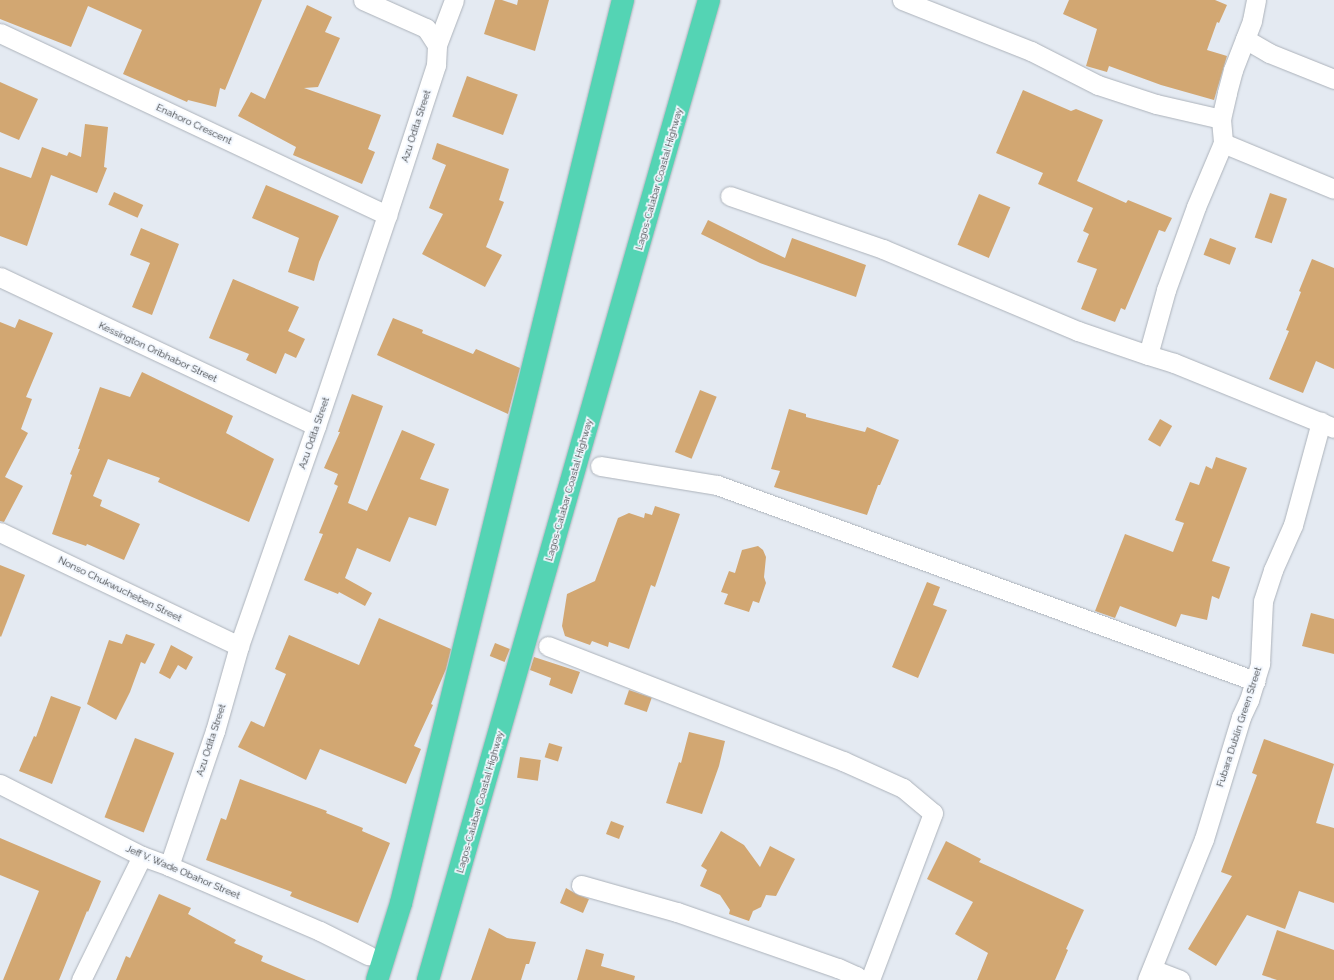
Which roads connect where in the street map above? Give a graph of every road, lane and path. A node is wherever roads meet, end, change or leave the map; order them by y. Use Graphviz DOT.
graph roads {
  1 [pos="364,0"];
  2 [pos="454,0"];
  3 [pos="624,0"];
  4 [pos="709,0"];
  5 [pos="902,0"];
  6 [pos="1256,0"];
  7 [pos="0,33"];
  8 [pos="1245,39"];
  9 [pos="437,45"];
  10 [pos="1334,79"];
  11 [pos="1221,120"];
  12 [pos="1223,143"];
  13 [pos="1334,189"];
  14 [pos="730,196"];
  15 [pos="387,215"];
  16 [pos="0,277"];
  17 [pos="1148,354"];
  18 [pos="1328,425"];
  19 [pos="316,426"];
  20 [pos="600,466"];
  21 [pos="0,532"];
  22 [pos="239,646"];
  23 [pos="548,646"];
  24 [pos="1255,681"];
  25 [pos="0,784"];
  26 [pos="142,856"];
  27 [pos="169,866"];
  28 [pos="581,885"];
  29 [pos="368,955"];
  30 [pos="1150,975"];
  31 [pos="81,980"];
  32 [pos="377,980"];
  33 [pos="428,980"];
  34 [pos="861,980"];
  35 [pos="870,980"];
  36 [pos="1180,980"];
  1 -- 9 [label="street"];
  2 -- 9 [label="street, Azu Odita Street"];
  3 -- 32 [label="highway"];
  4 -- 33 [label="highway, Lagos-Calabar Coastal Highway"];
  5 -- 11 [label="street"];
  6 -- 8 [label="street"];
  7 -- 15 [label="street, Enahoro Crescent"];
  8 -- 10 [label="street"];
  8 -- 11 [label="street"];
  9 -- 15 [label="street, Azu Odita Street"];
  11 -- 12 [label="street"];
  12 -- 13 [label="street"];
  12 -- 17 [label="street"];
  14 -- 17 [label="street"];
  15 -- 19 [label="street, Azu Odita Street"];
  16 -- 19 [label="street, Kessington Oribhabor Street"];
  17 -- 18 [label="street"];
  18 -- 24 [label="street, Fubara Dublin Green Street"];
  19 -- 22 [label="street, Azu Odita Street"];
  20 -- 24 [label="street"];
  21 -- 22 [label="street, Nonso Chukwucheben Street"];
  22 -- 27 [label="street, Azu Odita Street"];
  23 -- 35 [label="street"];
  24 -- 30 [label="street, Fubara Dublin Green Street"];
  25 -- 26 [label="street, Jeff V. Wade Obahor Street"];
  26 -- 27 [label="street, Jeff V. Wade Obahor Street"];
  26 -- 31 [label="street"];
  27 -- 29 [label="street, Jeff V. Wade Obahor Street"];
  28 -- 34 [label="street"];
  30 -- 36 [label="street"];
}
